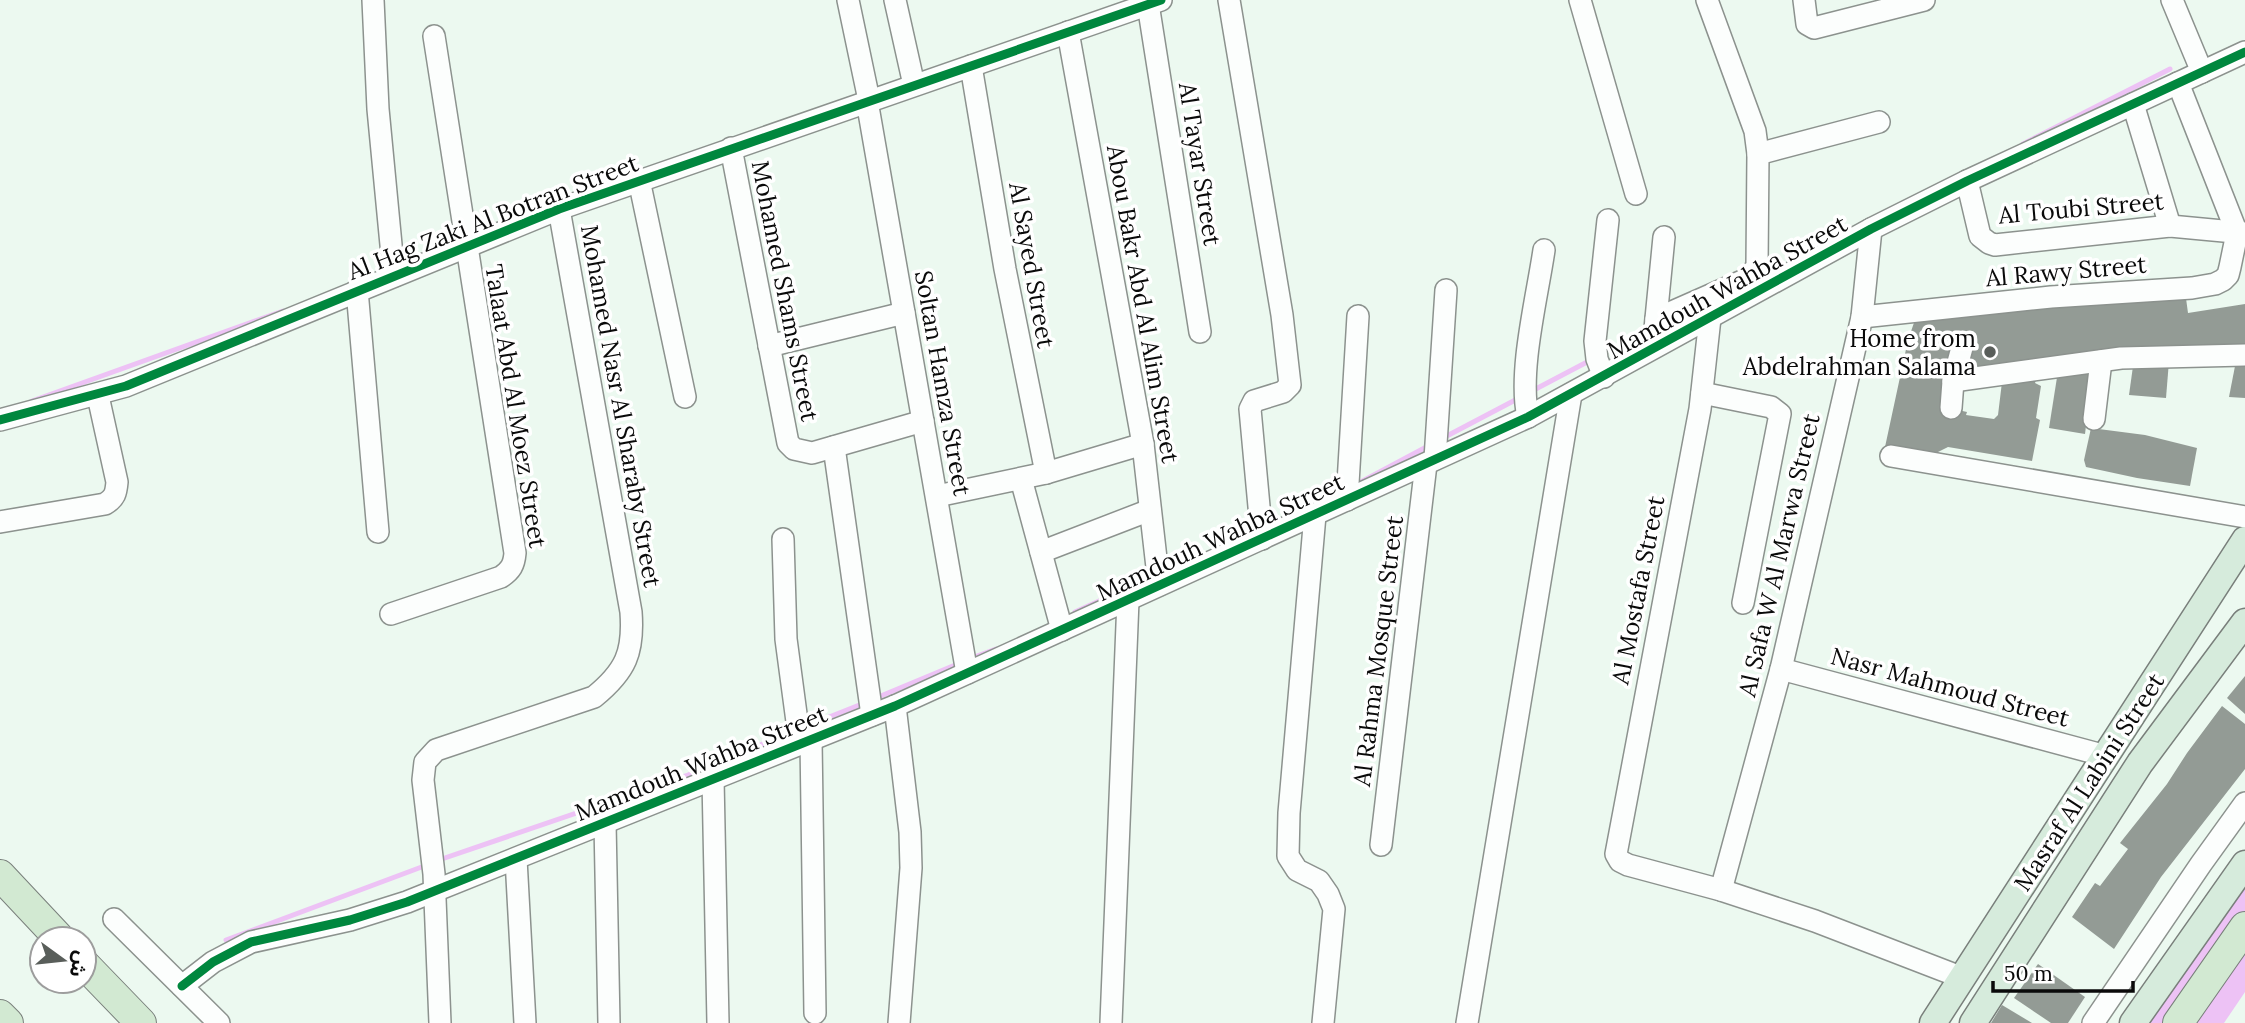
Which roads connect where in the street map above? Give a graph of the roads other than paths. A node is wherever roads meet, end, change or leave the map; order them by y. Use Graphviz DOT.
graph roads {
  1 [pos="373,0"];
  2 [pos="848,0"];
  3 [pos="895,0"];
  4 [pos="1229,0"];
  5 [pos="1580,0"];
  6 [pos="1707,0"];
  7 [pos="1804,0"];
  8 [pos="1924,0"];
  9 [pos="2172,0"];
  10 [pos="1142,4"];
  11 [pos="1068,32"];
  12 [pos="434,36"];
  13 [pos="2245,52"];
  14 [pos="971,65"];
  15 [pos="2203,72"];
  16 [pos="2178,83"];
  17 [pos="914,85"];
  18 [pos="868,101"];
  19 [pos="2133,104"];
  20 [pos="1879,122"];
  21 [pos="731,148"];
  22 [pos="1758,154"];
  23 [pos="639,180"];
  24 [pos="1968,181"];
  25 [pos="1636,194"];
  26 [pos="559,209"];
  27 [pos="1608,220"];
  28 [pos="2170,226"];
  29 [pos="1871,229"];
  30 [pos="2241,233"];
  31 [pos="1664,237"];
  32 [pos="466,247"];
  33 [pos="1544,250"];
  34 [pos="394,276"];
  35 [pos="357,290"];
  36 [pos="1446,290"];
  37 [pos="904,313"];
  38 [pos="1358,316"];
  39 [pos="1862,317"];
  40 [pos="1710,318"];
  41 [pos="1656,319"];
  42 [pos="1200,332"];
  43 [pos="1963,344"];
  44 [pos="769,346"];
  45 [pos="1653,349"];
  46 [pos="2245,355"];
  47 [pos="2101,361"];
  48 [pos="1604,377"];
  49 [pos="1953,381"];
  50 [pos="1702,393"];
  51 [pos="1571,394"];
  52 [pos="98,396"];
  53 [pos="685,397"];
  54 [pos="1951,408"];
  55 [pos="1526,410"];
  56 [pos="2094,419"];
  57 [pos="0,421"];
  58 [pos="923,421"];
  59 [pos="1143,444"];
  60 [pos="834,447"];
  61 [pos="1891,456"];
  62 [pos="1432,457"];
  63 [pos="1046,474"];
  64 [pos="1021,479"];
  65 [pos="1347,490"];
  66 [pos="937,496"];
  67 [pos="1150,510"];
  68 [pos="1315,514"];
  69 [pos="2245,517"];
  70 [pos="0,522"];
  71 [pos="378,532"];
  72 [pos="783,539"];
  73 [pos="1262,539"];
  74 [pos="2245,540"];
  75 [pos="1041,552"];
  76 [pos="1158,578"];
  77 [pos="1128,600"];
  78 [pos="1742,603"];
  79 [pos="391,614"];
  80 [pos="1060,622"];
  81 [pos="2245,622"];
  82 [pos="965,664"];
  83 [pos="1781,669"];
  84 [pos="871,705"];
  85 [pos="895,706"];
  86 [pos="801,735"];
  87 [pos="2106,756"];
  88 [pos="713,779"];
  89 [pos="2245,803"];
  90 [pos="605,823"];
  91 [pos="1381,845"];
  92 [pos="516,859"];
  93 [pos="2245,864"];
  94 [pos="0,875"];
  95 [pos="434,883"];
  96 [pos="1721,890"];
  97 [pos="114,919"];
  98 [pos="47,925"];
  99 [pos="2245,927"];
  100 [pos="1963,978"];
  101 [pos="98,979"];
  102 [pos="182,986"];
  103 [pos="815,1013"];
  104 [pos="138,1020"];
  105 [pos="219,1023"];
  106 [pos="440,1023"];
  107 [pos="525,1023"];
  108 [pos="609,1023"];
  109 [pos="718,1023"];
  110 [pos="899,1023"];
  111 [pos="1111,1023"];
  112 [pos="1324,1023"];
  113 [pos="1467,1023"];
  114 [pos="1933,1023"];
  115 [pos="1973,1023"];
  116 [pos="2093,1023"];
  117 [pos="2133,1023"];
  118 [pos="2178,1023"];
  1 -- 34 [label="street"];
  2 -- 18 [label="street, Soltan Hamza Street"];
  3 -- 17 [label="street"];
  4 -- 73 [label="street"];
  5 -- 25 [label="street"];
  6 -- 22 [label="street"];
  7 -- 8 [label="street"];
  9 -- 15 [label="street"];
  10 -- 11 [label="street, Al Hag Zaki Al Botran Street"];
  10 -- 42 [label="street, Al Tayar Street"];
  11 -- 14 [label="street, Al Hag Zaki Al Botran Street"];
  11 -- 59 [label="street, Abou Bakr Abd Al Alim Street"];
  12 -- 32 [label="street"];
  13 -- 15 [label="street, Mamdouh Wahba Street"];
  14 -- 17 [label="street, Al Hag Zaki Al Botran Street"];
  14 -- 63 [label="street, Al Sayed Street"];
  15 -- 16 [label="street, Mamdouh Wahba Street"];
  16 -- 19 [label="street, Mamdouh Wahba Street"];
  16 -- 30 [label="street"];
  17 -- 18 [label="street, Al Hag Zaki Al Botran Street"];
  18 -- 21 [label="street, Al Hag Zaki Al Botran Street"];
  18 -- 37 [label="street, Soltan Hamza Street"];
  19 -- 24 [label="street, Mamdouh Wahba Street"];
  19 -- 28 [label="street"];
  20 -- 22 [label="street"];
  21 -- 23 [label="street, Al Hag Zaki Al Botran Street"];
  21 -- 44 [label="street, Mohamed Shams Street"];
  22 -- 41 [label="street"];
  23 -- 26 [label="street, Al Hag Zaki Al Botran Street"];
  23 -- 53 [label="street"];
  24 -- 28 [label="street, Al Toubi Street"];
  24 -- 29 [label="street, Mamdouh Wahba Street"];
  26 -- 32 [label="street, Al Hag Zaki Al Botran Street"];
  26 -- 95 [label="street, Mohamed Nasr Al Sharaby Street"];
  27 -- 48 [label="street"];
  28 -- 30 [label="street, Al Toubi Street"];
  29 -- 39 [label="street, Al Safa W Al Marwa Street"];
  29 -- 40 [label="street, Mamdouh Wahba Street"];
  30 -- 39 [label="street, Al Rawy Street"];
  31 -- 41 [label="street"];
  32 -- 34 [label="street, Al Hag Zaki Al Botran Street"];
  32 -- 79 [label="street, Talaat Abd Al Moez Street"];
  33 -- 55 [label="street"];
  34 -- 35 [label="street, Al Hag Zaki Al Botran Street"];
  35 -- 52 [label="street, Al Hag Zaki Al Botran Street"];
  35 -- 71 [label="street"];
  36 -- 62 [label="street, Al Rahma Mosque Street"];
  37 -- 44 [label="street"];
  37 -- 58 [label="street, Soltan Hamza Street"];
  38 -- 65 [label="street"];
  39 -- 83 [label="street, Al Safa W Al Marwa Street"];
  40 -- 45 [label="street, Mamdouh Wahba Street"];
  40 -- 50 [label="street, Al Mostafa Street"];
  41 -- 45 [label="street"];
  43 -- 49 [label="street"];
  44 -- 60 [label="street, Mohamed Shams Street"];
  45 -- 48 [label="street, Mamdouh Wahba Street"];
  46 -- 47 [label="street"];
  47 -- 49 [label="street"];
  47 -- 56 [label="street"];
  48 -- 51 [label="street, Mamdouh Wahba Street"];
  49 -- 54 [label="street"];
  50 -- 78 [label="street"];
  50 -- 96 [label="street, Al Mostafa Street"];
  51 -- 55 [label="street, Mamdouh Wahba Street"];
  51 -- 113 [label="street"];
  52 -- 57 [label="street, Al Hag Zaki Al Botran Street"];
  52 -- 70 [label="street"];
  55 -- 62 [label="street, Mamdouh Wahba Street"];
  58 -- 60 [label="street"];
  58 -- 66 [label="street, Soltan Hamza Street"];
  59 -- 63 [label="street"];
  59 -- 67 [label="street, Abou Bakr Abd Al Alim Street"];
  60 -- 84 [label="street, Mohamed Shams Street"];
  61 -- 69 [label="street"];
  62 -- 65 [label="street, Mamdouh Wahba Street"];
  62 -- 91 [label="street, Al Rahma Mosque Street"];
  63 -- 64 [label="street"];
  64 -- 66 [label="street"];
  64 -- 75 [label="street"];
  65 -- 68 [label="street, Mamdouh Wahba Street"];
  66 -- 82 [label="street, Soltan Hamza Street"];
  67 -- 75 [label="street"];
  67 -- 76 [label="street, Abou Bakr Abd Al Alim Street"];
  68 -- 73 [label="street, Mamdouh Wahba Street"];
  68 -- 112 [label="street"];
  72 -- 86 [label="street"];
  73 -- 76 [label="street, Mamdouh Wahba Street"];
  74 -- 87 [label="main road, Masraf Al Labini Street"];
  75 -- 80 [label="street"];
  76 -- 77 [label="street, Mamdouh Wahba Street"];
  77 -- 80 [label="street, Mamdouh Wahba Street"];
  77 -- 111 [label="street"];
  80 -- 82 [label="street, Mamdouh Wahba Street"];
  81 -- 115 [label="main road, Masraf Al Labini Street"];
  82 -- 85 [label="street, Mamdouh Wahba Street"];
  83 -- 87 [label="street, Nasr Mahmoud Street"];
  83 -- 96 [label="street, Al Safa W Al Marwa Street"];
  84 -- 85 [label="street, Mamdouh Wahba Street"];
  84 -- 86 [label="street, Mamdouh Wahba Street"];
  85 -- 110 [label="street"];
  86 -- 88 [label="street, Mamdouh Wahba Street"];
  86 -- 103 [label="street"];
  87 -- 100 [label="main road, Masraf Al Labini Street"];
  88 -- 90 [label="street, Mamdouh Wahba Street"];
  88 -- 109 [label="street"];
  89 -- 116 [label="street"];
  90 -- 92 [label="street, Mamdouh Wahba Street"];
  90 -- 108 [label="street"];
  92 -- 95 [label="street, Mamdouh Wahba Street"];
  92 -- 107 [label="street"];
  93 -- 117 [label="main road"];
  94 -- 98 [label="highway"];
  95 -- 102 [label="street, Mamdouh Wahba Street"];
  95 -- 106 [label="street"];
  96 -- 100 [label="street"];
  97 -- 102 [label="street"];
  99 -- 118 [label="highway"];
  100 -- 114 [label="main road, Masraf Al Labini Street"];
  101 -- 104 [label="highway"];
  102 -- 105 [label="street"];
}
